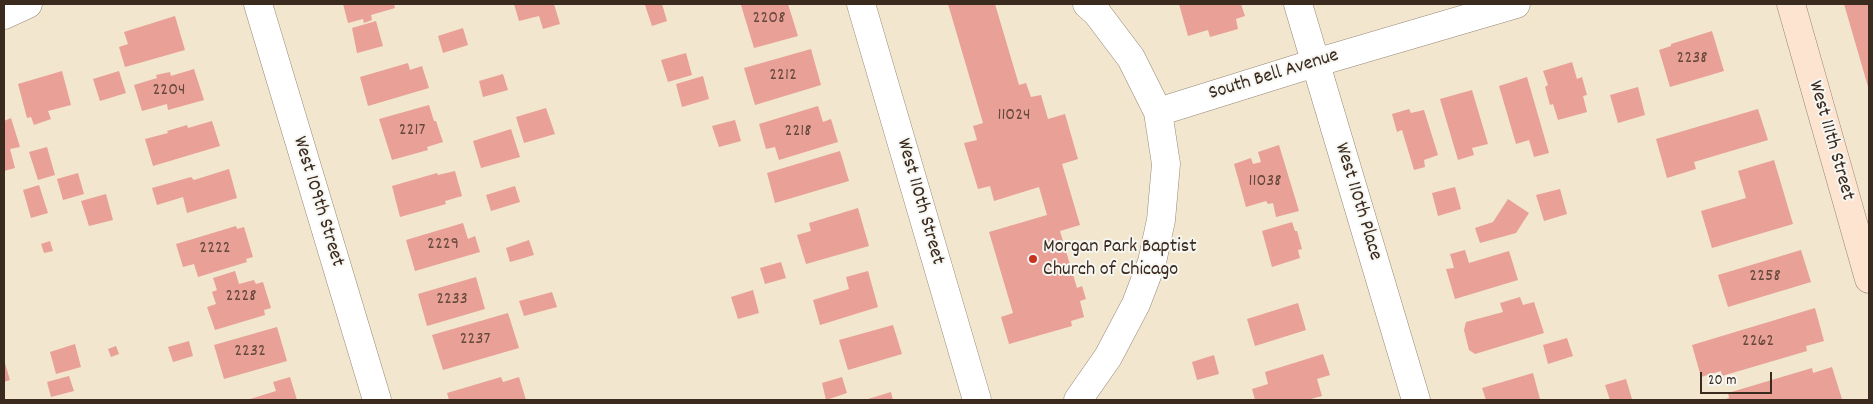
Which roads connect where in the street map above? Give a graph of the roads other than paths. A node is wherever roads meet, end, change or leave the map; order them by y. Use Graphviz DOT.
graph roads {
  1 [pos="28,4"];
  2 [pos="258,4"];
  3 [pos="861,4"];
  4 [pos="1087,4"];
  5 [pos="1298,4"];
  6 [pos="1516,4"];
  7 [pos="1791,4"];
  8 [pos="4,15"];
  9 [pos="1315,63"];
  10 [pos="1158,112"];
  11 [pos="1869,279"];
  12 [pos="377,400"];
  13 [pos="977,400"];
  14 [pos="1078,400"];
  15 [pos="1416,400"];
  1 -- 8 [label="street"];
  2 -- 12 [label="street, West 109th Street"];
  3 -- 13 [label="street, West 110th Street"];
  4 -- 10 [label="street"];
  5 -- 9 [label="street, West 110th Place"];
  6 -- 9 [label="street, South Bell Avenue"];
  7 -- 11 [label="main road, West 111th Street"];
  9 -- 10 [label="street, South Bell Avenue"];
  9 -- 15 [label="street, West 110th Place"];
  10 -- 14 [label="street"];
}
